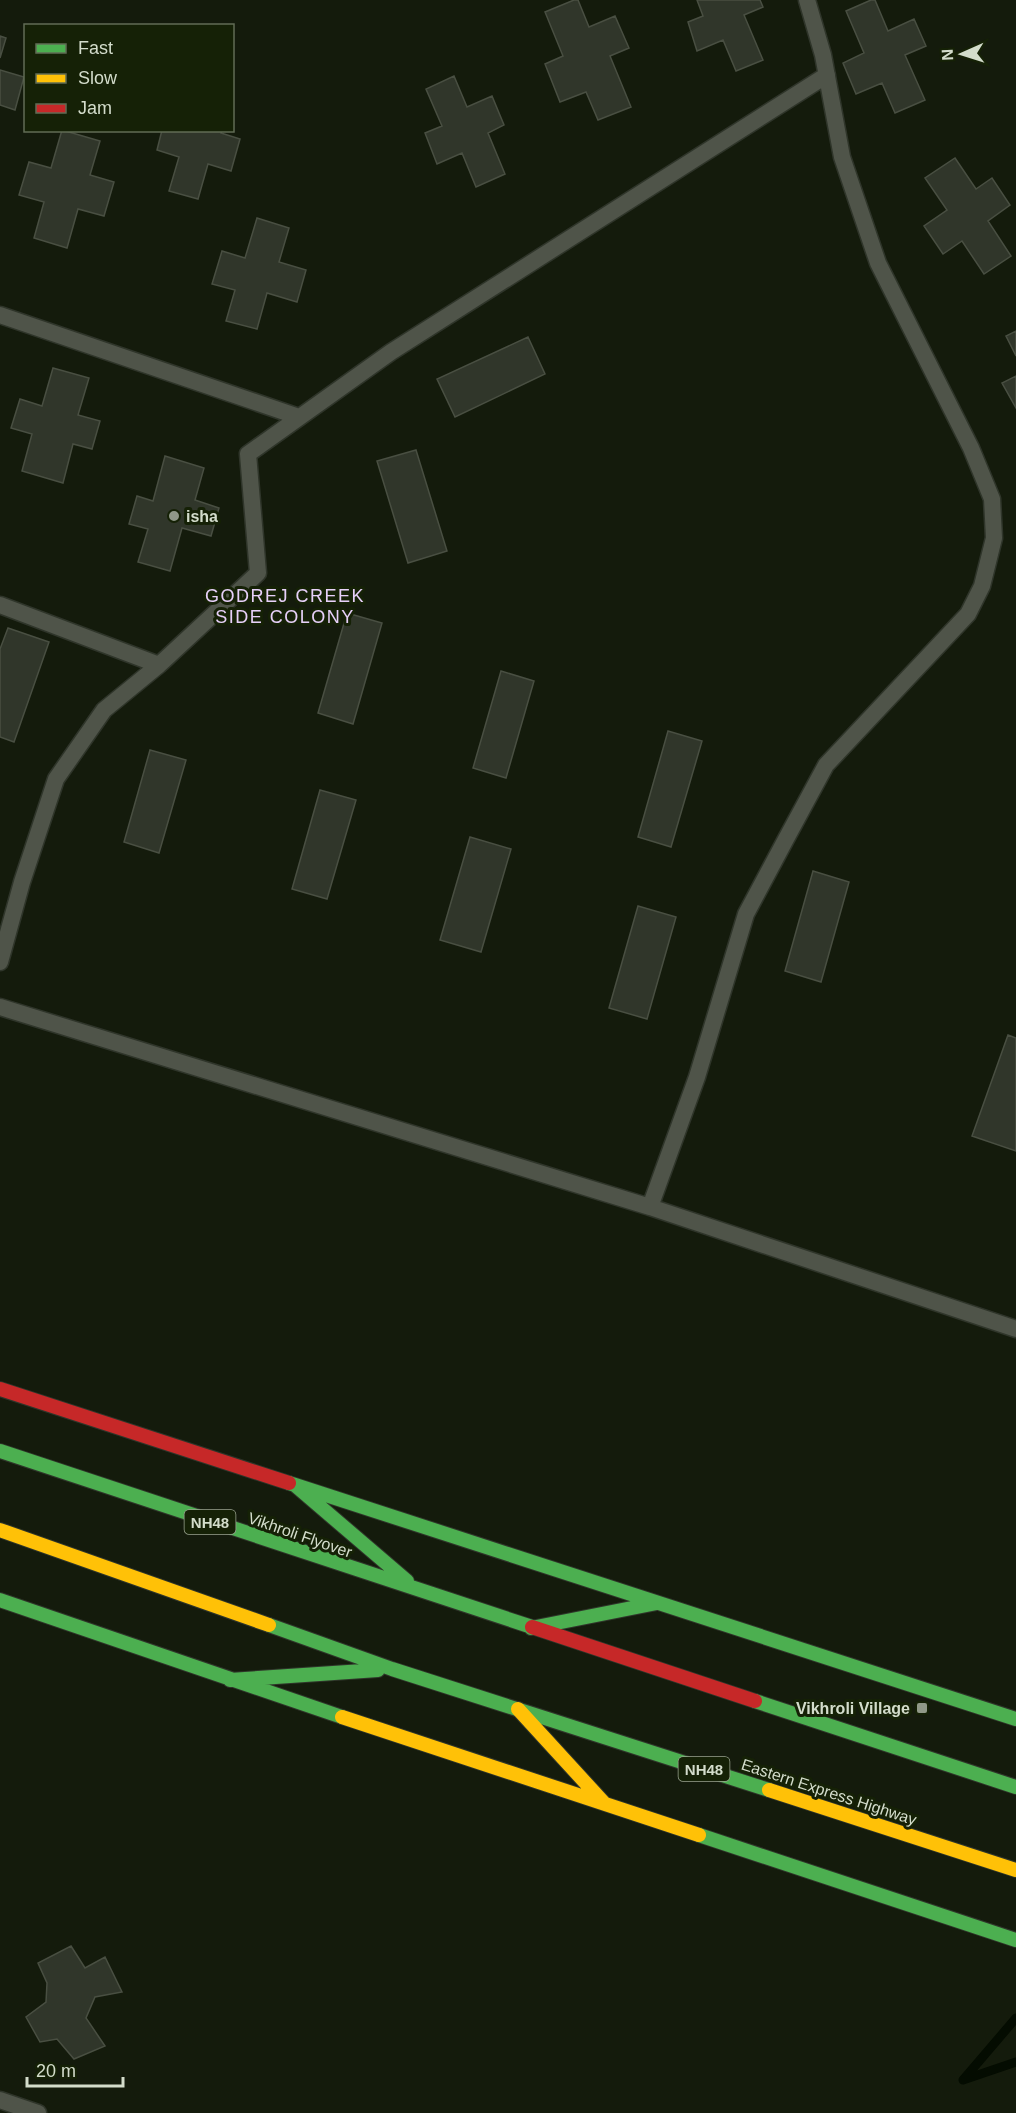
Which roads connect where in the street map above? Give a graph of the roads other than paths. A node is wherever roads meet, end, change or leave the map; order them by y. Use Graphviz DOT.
graph roads {
  1 [pos="807,0"];
  2 [pos="827,75"];
  3 [pos="0,315"];
  4 [pos="299,417"];
  5 [pos="0,604"];
  6 [pos="159,665"];
  7 [pos="0,962"];
  8 [pos="0,1007"];
  9 [pos="650,1207"];
  10 [pos="1016,1329"];
  11 [pos="0,1389"];
  12 [pos="0,1451"];
  13 [pos="296,1486"];
  14 [pos="0,1530"];
  15 [pos="419,1592"];
  16 [pos="0,1600"];
  17 [pos="657,1603"];
  18 [pos="529,1628"];
  19 [pos="392,1669"];
  20 [pos="230,1680"];
  21 [pos="517,1708"];
  22 [pos="1016,1719"];
  23 [pos="1016,1787"];
  24 [pos="604,1803"];
  25 [pos="1016,1870"];
  26 [pos="1016,1940"];
  27 [pos="0,2100"];
  28 [pos="38,2113"];
  1 -- 2 [label="lane"];
  2 -- 4 [label="lane"];
  2 -- 9 [label="lane"];
  3 -- 4 [label="lane"];
  4 -- 6 [label="lane"];
  5 -- 6 [label="lane"];
  6 -- 7 [label="lane"];
  8 -- 9 [label="lane"];
  9 -- 10 [label="lane"];
  11 -- 13 [label="main road"];
  12 -- 15 [label="main road, Vikhroli Flyover / NH48"];
  13 -- 15 [label="main road"];
  13 -- 17 [label="main road"];
  14 -- 19 [label="main road, NH48"];
  15 -- 18 [label="main road, NH48"];
  16 -- 20 [label="main road"];
  17 -- 18 [label="main road"];
  17 -- 22 [label="main road"];
  18 -- 23 [label="main road, NH48"];
  19 -- 20 [label="main road"];
  19 -- 21 [label="main road, Eastern Express Highway / NH48"];
  20 -- 24 [label="main road"];
  21 -- 24 [label="main road"];
  21 -- 25 [label="main road, Eastern Express Highway / NH48"];
  24 -- 26 [label="main road"];
  27 -- 28 [label="lane"];
}
